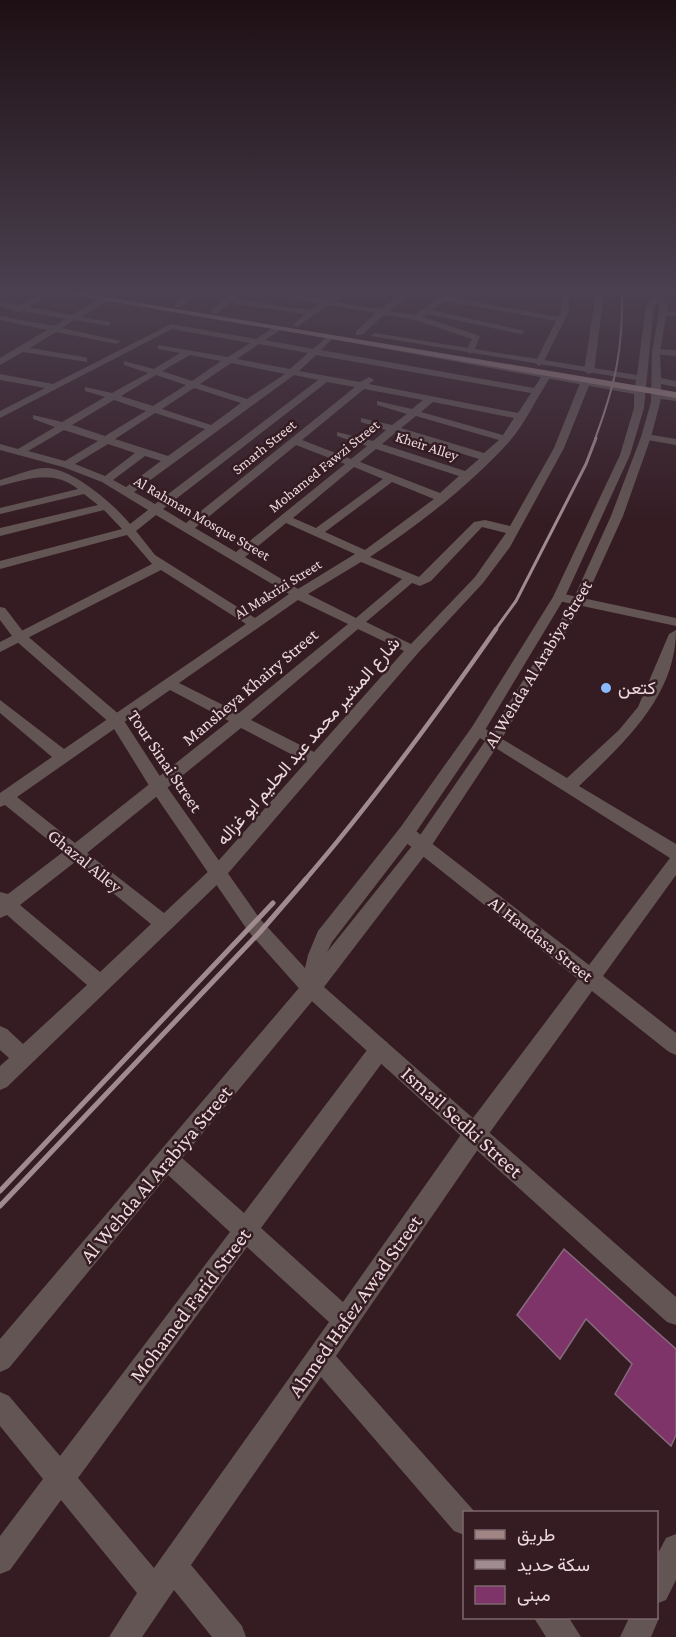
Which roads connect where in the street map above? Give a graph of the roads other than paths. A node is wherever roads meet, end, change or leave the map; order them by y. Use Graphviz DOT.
graph roads {
  1 [pos="87,369"];
  2 [pos="146,369"];
  3 [pos="159,369"];
  4 [pos="216,369"];
  5 [pos="279,369"];
  6 [pos="296,369"];
  7 [pos="382,369"];
  8 [pos="418,369"];
  9 [pos="507,369"];
  10 [pos="525,369"];
  11 [pos="548,369"];
  12 [pos="561,369"];
  13 [pos="588,369"];
  14 [pos="645,369"];
  15 [pos="655,369"];
  16 [pos="154,372"];
  17 [pos="293,372"];
  18 [pos="546,376"];
  19 [pos="0,377"];
  20 [pos="587,377"];
  21 [pos="326,378"];
  22 [pos="193,384"];
  23 [pos="676,384"];
  24 [pos="363,385"];
  25 [pos="640,385"];
  26 [pos="54,387"];
  27 [pos="656,388"];
  28 [pos="88,389"];
  29 [pos="676,390"];
  30 [pos="536,391"];
  31 [pos="113,396"];
  32 [pos="676,397"];
  33 [pos="432,398"];
  34 [pos="248,402"];
  35 [pos="380,403"];
  36 [pos="154,410"];
  37 [pos="414,412"];
  38 [pos="0,415"];
  39 [pos="520,416"];
  40 [pos="36,417"];
  41 [pos="364,420"];
  42 [pos="65,425"];
  43 [pos="212,428"];
  44 [pos="394,429"];
  45 [pos="341,434"];
  46 [pos="646,437"];
  47 [pos="107,438"];
  48 [pos="506,439"];
  49 [pos="295,441"];
  50 [pos="676,442"];
  51 [pos="374,445"];
  52 [pos="0,447"];
  53 [pos="19,452"];
  54 [pos="143,452"];
  55 [pos="0,458"];
  56 [pos="488,458"];
  57 [pos="168,460"];
  58 [pos="352,463"];
  59 [pos="67,465"];
  60 [pos="46,471"];
  61 [pos="469,476"];
  62 [pos="391,478"];
  63 [pos="105,480"];
  64 [pos="0,483"];
  65 [pos="86,490"];
  66 [pos="126,492"];
  67 [pos="442,498"];
  68 [pos="107,506"];
  69 [pos="0,511"];
  70 [pos="155,511"];
  71 [pos="599,512"];
  72 [pos="617,516"];
  73 [pos="284,518"];
  74 [pos="186,529"];
  75 [pos="129,531"];
  76 [pos="513,531"];
  77 [pos="0,532"];
  78 [pos="318,533"];
  79 [pos="363,556"];
  80 [pos="236,558"];
  81 [pos="0,565"];
  82 [pos="160,565"];
  83 [pos="410,579"];
  84 [pos="298,595"];
  85 [pos="559,597"];
  86 [pos="579,602"];
  87 [pos="2,618"];
  88 [pos="676,622"];
  89 [pos="254,623"];
  90 [pos="356,624"];
  91 [pos="676,634"];
  92 [pos="20,637"];
  93 [pos="0,648"];
  94 [pos="413,650"];
  95 [pos="168,683"];
  96 [pos="0,705"];
  97 [pos="116,720"];
  98 [pos="240,721"];
  99 [pos="477,731"];
  100 [pos="493,741"];
  101 [pos="63,757"];
  102 [pos="316,760"];
  103 [pos="568,787"];
  104 [pos="159,788"];
  105 [pos="2,799"];
  106 [pos="406,833"];
  107 [pos="422,846"];
  108 [pos="74,852"];
  109 [pos="676,853"];
  110 [pos="676,861"];
  111 [pos="218,873"];
  112 [pos="2,904"];
  113 [pos="164,924"];
  114 [pos="254,925"];
  115 [pos="590,978"];
  116 [pos="100,984"];
  117 [pos="311,988"];
  118 [pos="0,1036"];
  119 [pos="676,1045"];
  120 [pos="380,1049"];
  121 [pos="23,1058"];
  122 [pos="0,1080"];
  123 [pos="475,1134"];
  124 [pos="168,1160"];
  125 [pos="246,1230"];
  126 [pos="676,1313"];
  127 [pos="345,1320"];
  128 [pos="320,1356"];
  129 [pos="0,1359"];
  130 [pos="0,1405"];
  131 [pos="61,1478"];
  132 [pos="463,1519"];
  133 [pos="676,1548"];
  134 [pos="0,1560"];
  135 [pos="173,1566"];
  136 [pos="658,1588"];
  137 [pos="155,1592"];
  138 [pos="551,1619"];
  139 [pos="643,1619"];
  140 [pos="124,1637"];
  141 [pos="231,1637"];
  142 [pos="566,1637"];
  143 [pos="635,1637"];
  1 -- 26 [label="street"];
  2 -- 16 [label="street"];
  3 -- 16 [label="street"];
  4 -- 22 [label="street"];
  5 -- 17 [label="street"];
  6 -- 17 [label="street"];
  7 -- 24 [label="street, Smarh Street"];
  8 -- 30 [label="street"];
  9 -- 18 [label="street"];
  10 -- 32 [label="main road"];
  11 -- 29 [label="main road"];
  12 -- 20 [label="street"];
  13 -- 20 [label="street, شارع المشير محمد عبد الحليم ابو غزاله"];
  14 -- 25 [label="street, Al Wehda Al Arabiya Street"];
  15 -- 27 [label="street, Al Wehda Al Arabiya Street"];
  16 -- 22 [label="street"];
  16 -- 31 [label="street"];
  17 -- 21 [label="street"];
  17 -- 34 [label="street"];
  18 -- 20 [label="street"];
  18 -- 30 [label="street, Al Makrizi Street"];
  19 -- 26 [label="street"];
  20 -- 25 [label="street"];
  20 -- 25 [label="street"];
  20 -- 76 [label="street, شارع المشير محمد عبد الحليم ابو غزاله"];
  21 -- 24 [label="street"];
  21 -- 70 [label="street"];
  22 -- 34 [label="street"];
  22 -- 36 [label="street"];
  23 -- 27 [label="street"];
  24 -- 33 [label="street"];
  24 -- 49 [label="street, Smarh Street"];
  25 -- 71 [label="street, Al Wehda Al Arabiya Street"];
  26 -- 38 [label="street"];
  27 -- 32 [label="street"];
  27 -- 46 [label="street, Al Wehda Al Arabiya Street"];
  28 -- 31 [label="street"];
  30 -- 39 [label="street, Al Makrizi Street"];
  31 -- 36 [label="street"];
  31 -- 42 [label="street"];
  33 -- 37 [label="street, Mohamed Fawzi Street"];
  33 -- 39 [label="street"];
  34 -- 43 [label="street"];
  35 -- 37 [label="street"];
  36 -- 43 [label="street"];
  36 -- 47 [label="street"];
  37 -- 44 [label="street, Mohamed Fawzi Street"];
  37 -- 48 [label="street"];
  39 -- 48 [label="street, Al Makrizi Street"];
  40 -- 42 [label="street"];
  41 -- 44 [label="street"];
  42 -- 47 [label="street"];
  42 -- 53 [label="street"];
  43 -- 57 [label="street"];
  44 -- 51 [label="street, Mohamed Fawzi Street"];
  44 -- 56 [label="street"];
  45 -- 51 [label="street, Kheir Alley"];
  46 -- 50 [label="street"];
  46 -- 72 [label="street, Al Wehda Al Arabiya Street"];
  47 -- 54 [label="street"];
  47 -- 59 [label="street"];
  48 -- 56 [label="street, Al Makrizi Street"];
  49 -- 58 [label="street"];
  49 -- 74 [label="street, Smarh Street"];
  51 -- 58 [label="street, Mohamed Fawzi Street"];
  51 -- 61 [label="street, Kheir Alley"];
  52 -- 53 [label="street, Al Rahman Mosque Street"];
  53 -- 59 [label="street, Al Rahman Mosque Street"];
  54 -- 57 [label="street"];
  54 -- 63 [label="street"];
  55 -- 60 [label="street"];
  56 -- 61 [label="street, Al Makrizi Street"];
  57 -- 66 [label="street"];
  58 -- 62 [label="street"];
  58 -- 73 [label="street, Mohamed Fawzi Street"];
  59 -- 63 [label="street, Al Rahman Mosque Street"];
  60 -- 64 [label="street"];
  60 -- 65 [label="street"];
  61 -- 67 [label="street, Al Makrizi Street"];
  62 -- 67 [label="street"];
  62 -- 78 [label="street"];
  63 -- 66 [label="street, Al Rahman Mosque Street"];
  65 -- 68 [label="street"];
  65 -- 69 [label="street"];
  66 -- 70 [label="street, Al Rahman Mosque Street"];
  67 -- 79 [label="street, Al Makrizi Street"];
  68 -- 75 [label="street"];
  68 -- 77 [label="street"];
  70 -- 74 [label="street, Al Rahman Mosque Street"];
  70 -- 75 [label="street"];
  71 -- 72 [label="street"];
  71 -- 85 [label="street, Al Wehda Al Arabiya Street"];
  72 -- 86 [label="street, Al Wehda Al Arabiya Street"];
  73 -- 78 [label="street"];
  73 -- 80 [label="street, Mohamed Fawzi Street"];
  74 -- 80 [label="street, Al Rahman Mosque Street"];
  75 -- 81 [label="street"];
  75 -- 82 [label="street"];
  76 -- 83 [label="street, Mansheya Khairy Street"];
  76 -- 94 [label="street, شارع المشير محمد عبد الحليم ابو غزاله"];
  78 -- 79 [label="street"];
  79 -- 83 [label="street"];
  79 -- 84 [label="street, Al Makrizi Street"];
  80 -- 84 [label="street, Al Rahman Mosque Street"];
  82 -- 89 [label="street"];
  82 -- 92 [label="street"];
  83 -- 90 [label="street, Mansheya Khairy Street"];
  84 -- 89 [label="street, Al Makrizi Street"];
  84 -- 90 [label="street, Al Rahman Mosque Street"];
  85 -- 86 [label="street"];
  85 -- 99 [label="street, Al Wehda Al Arabiya Street"];
  86 -- 88 [label="street"];
  86 -- 100 [label="street, Al Wehda Al Arabiya Street"];
  87 -- 92 [label="street, Tour Sinai Street"];
  89 -- 95 [label="street, Al Makrizi Street"];
  90 -- 94 [label="street, Al Rahman Mosque Street"];
  90 -- 98 [label="street, Mansheya Khairy Street"];
  91 -- 103 [label="street"];
  92 -- 93 [label="street"];
  92 -- 97 [label="street, Tour Sinai Street"];
  94 -- 102 [label="street, شارع المشير محمد عبد الحليم ابو غزاله"];
  95 -- 97 [label="street, Al Makrizi Street"];
  95 -- 98 [label="street"];
  96 -- 101 [label="street"];
  97 -- 101 [label="street, Al Makrizi Street"];
  97 -- 104 [label="street, Tour Sinai Street"];
  98 -- 102 [label="street"];
  98 -- 104 [label="street, Mansheya Khairy Street"];
  99 -- 100 [label="street"];
  99 -- 106 [label="street, Al Wehda Al Arabiya Street"];
  100 -- 103 [label="street"];
  100 -- 107 [label="street, Al Wehda Al Arabiya Street"];
  101 -- 105 [label="street, Al Makrizi Street"];
  102 -- 111 [label="street, شارع المشير محمد عبد الحليم ابو غزاله"];
  103 -- 109 [label="street"];
  104 -- 108 [label="street, Mansheya Khairy Street"];
  104 -- 111 [label="street, Tour Sinai Street"];
  105 -- 108 [label="street, Ghazal Alley"];
  106 -- 107 [label="street, Al Handasa Street"];
  106 -- 117 [label="street, Al Wehda Al Arabiya Street"];
  107 -- 115 [label="street, Al Handasa Street"];
  107 -- 117 [label="street, Al Wehda Al Arabiya Street"];
  108 -- 112 [label="street, Mansheya Khairy Street"];
  108 -- 113 [label="street, Ghazal Alley"];
  110 -- 115 [label="street, Ahmed Hafez Awad Street"];
  111 -- 113 [label="street, شارع المشير محمد عبد الحليم ابو غزاله"];
  111 -- 114 [label="street, Tour Sinai Street"];
  112 -- 116 [label="street"];
  113 -- 116 [label="street, شارع المشير محمد عبد الحليم ابو غزاله"];
  114 -- 117 [label="street, Ismail Sedki Street"];
  115 -- 119 [label="street, Al Handasa Street"];
  115 -- 123 [label="street, Ahmed Hafez Awad Street"];
  116 -- 121 [label="street, شارع المشير محمد عبد الحليم ابو غزاله"];
  117 -- 120 [label="street, Ismail Sedki Street"];
  117 -- 124 [label="street, Al Wehda Al Arabiya Street"];
  118 -- 121 [label="street"];
  120 -- 123 [label="street, Ismail Sedki Street"];
  120 -- 125 [label="street, Mohamed Farid Street"];
  121 -- 122 [label="street, شارع المشير محمد عبد الحليم ابو غزاله"];
  123 -- 126 [label="street, Ismail Sedki Street"];
  123 -- 127 [label="street, Ahmed Hafez Awad Street"];
  124 -- 125 [label="street"];
  124 -- 129 [label="street, Al Wehda Al Arabiya Street"];
  125 -- 127 [label="street"];
  125 -- 131 [label="street, Mohamed Farid Street"];
  127 -- 128 [label="street, Ahmed Hafez Awad Street"];
  128 -- 132 [label="street"];
  128 -- 135 [label="street, Ahmed Hafez Awad Street"];
  130 -- 131 [label="street"];
  131 -- 134 [label="street, Mohamed Farid Street"];
  131 -- 137 [label="street"];
  133 -- 136 [label="street"];
  135 -- 137 [label="street, Ahmed Hafez Awad Street"];
  135 -- 141 [label="street"];
  137 -- 140 [label="street, Ahmed Hafez Awad Street"];
  138 -- 142 [label="street"];
  139 -- 143 [label="street"];
}
